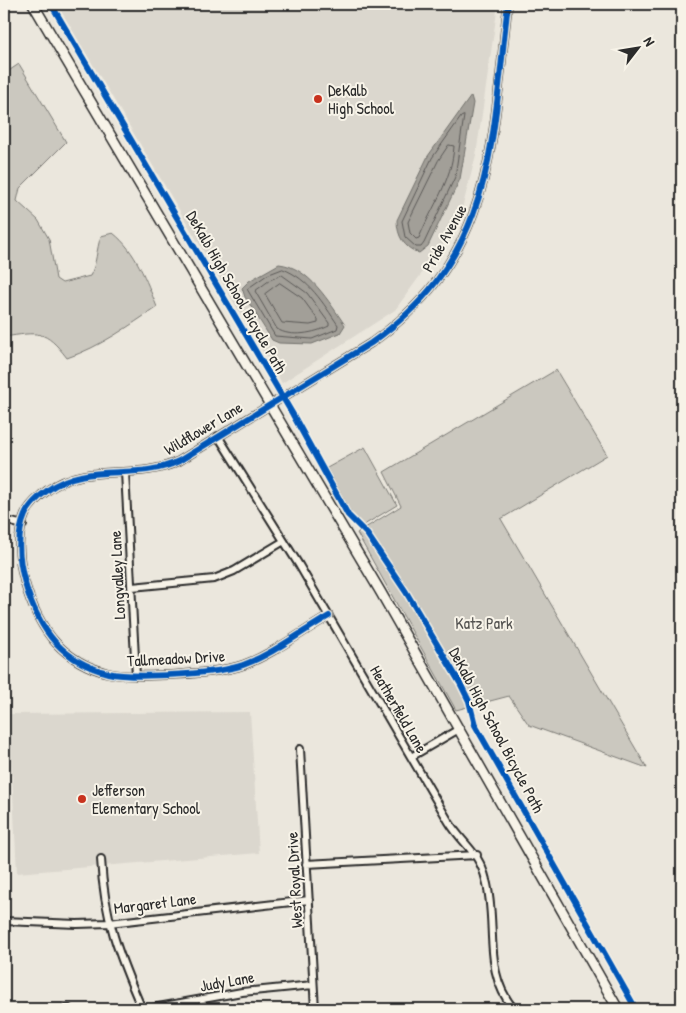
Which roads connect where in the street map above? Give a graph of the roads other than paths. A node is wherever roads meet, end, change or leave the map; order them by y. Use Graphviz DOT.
graph roads {
  1 [pos="33,4"];
  2 [pos="508,4"];
  3 [pos="270,403"];
  4 [pos="218,436"];
  5 [pos="125,472"];
  6 [pos="4,520"];
  7 [pos="23,525"];
  8 [pos="284,541"];
  9 [pos="132,587"];
  10 [pos="329,616"];
  11 [pos="136,676"];
  12 [pos="459,729"];
  13 [pos="300,749"];
  14 [pos="411,757"];
  15 [pos="477,855"];
  16 [pos="101,859"];
  17 [pos="306,864"];
  18 [pos="308,900"];
  19 [pos="4,921"];
  20 [pos="109,923"];
  21 [pos="312,985"];
  22 [pos="24,1009"];
  23 [pos="69,1009"];
  24 [pos="142,1009"];
  25 [pos="147,1009"];
  26 [pos="315,1009"];
  27 [pos="514,1009"];
  28 [pos="618,1009"];
  1 -- 3 [label="street"];
  2 -- 3 [label="street, Pride Avenue"];
  3 -- 4 [label="street, Wildflower Lane"];
  3 -- 12 [label="street"];
  4 -- 5 [label="street, Wildflower Lane"];
  4 -- 8 [label="street, Heatherfield Lane"];
  5 -- 7 [label="street, Wildflower Lane"];
  5 -- 9 [label="street, Longvalley Lane"];
  6 -- 7 [label="street"];
  7 -- 11 [label="street, Tallmeadow Drive"];
  8 -- 9 [label="street"];
  8 -- 10 [label="street, Heatherfield Lane"];
  9 -- 11 [label="street, Longvalley Lane"];
  10 -- 11 [label="street, Tallmeadow Drive"];
  10 -- 14 [label="street, Heatherfield Lane"];
  12 -- 14 [label="street"];
  12 -- 28 [label="street"];
  13 -- 17 [label="street, West Royal Drive"];
  14 -- 15 [label="street, Heatherfield Lane"];
  15 -- 17 [label="street"];
  15 -- 27 [label="street, Heatherfield Lane"];
  16 -- 20 [label="street"];
  17 -- 18 [label="street, West Royal Drive"];
  18 -- 20 [label="street, Margaret Lane"];
  18 -- 21 [label="street, West Royal Drive"];
  19 -- 20 [label="street, Margaret Lane"];
  20 -- 24 [label="street"];
  21 -- 25 [label="street, Judy Lane"];
  21 -- 26 [label="street, West Royal Drive"];
  22 -- 23 [label="street"];
}
